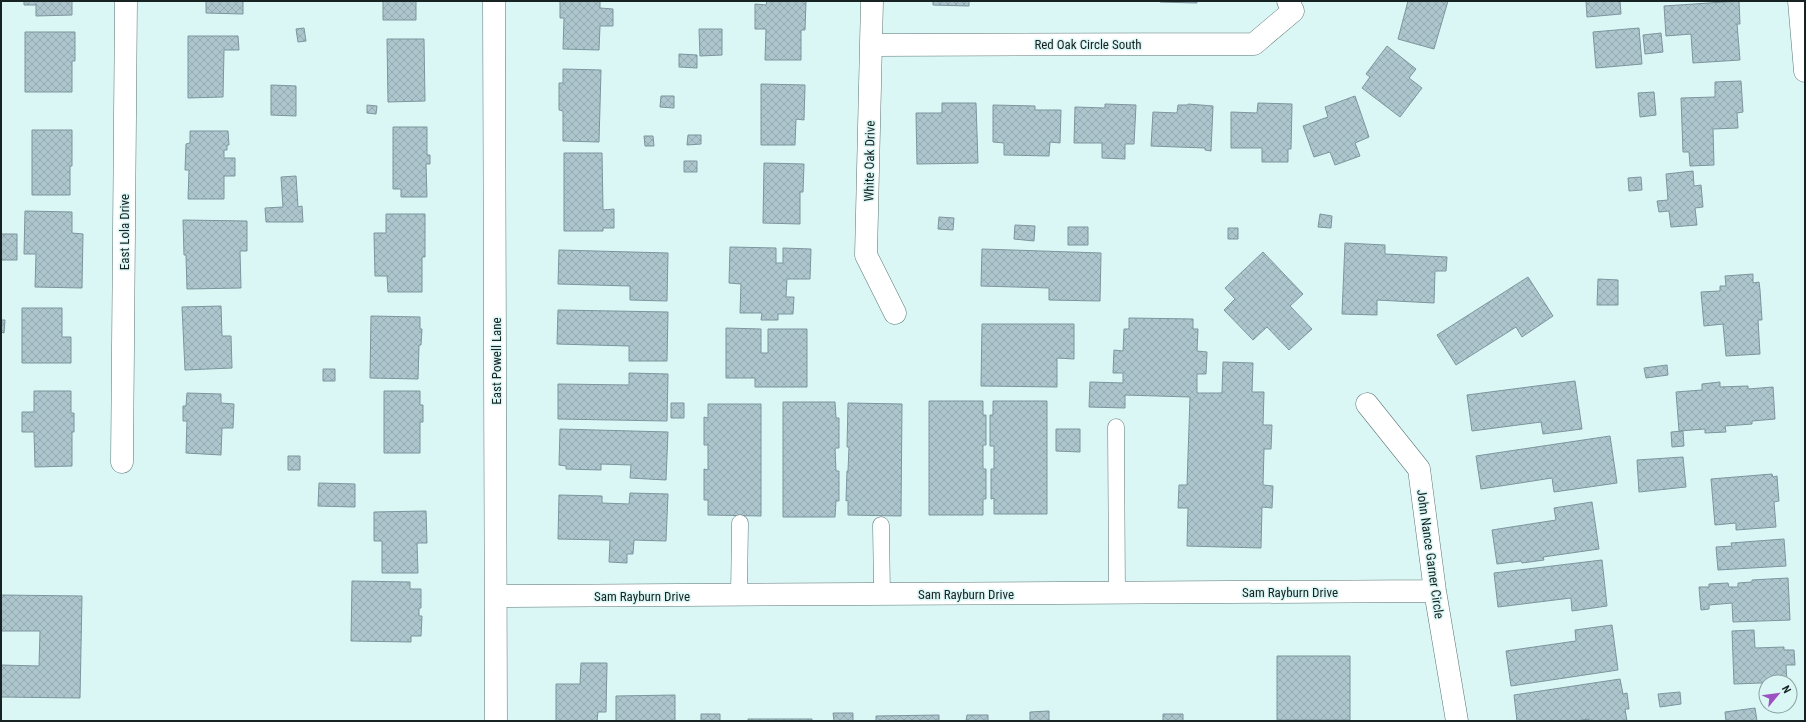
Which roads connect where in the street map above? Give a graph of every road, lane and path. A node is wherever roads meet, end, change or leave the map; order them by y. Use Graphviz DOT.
graph roads {
  1 [pos="126,1"];
  2 [pos="494,1"];
  3 [pos="872,1"];
  4 [pos="1799,1"];
  5 [pos="1290,6"];
  6 [pos="872,45"];
  7 [pos="1805,70"];
  8 [pos="895,313"];
  9 [pos="1366,404"];
  10 [pos="1116,427"];
  11 [pos="122,462"];
  12 [pos="740,523"];
  13 [pos="881,525"];
  14 [pos="1435,591"];
  15 [pos="1118,593"];
  16 [pos="882,594"];
  17 [pos="739,595"];
  18 [pos="496,596"];
  19 [pos="496,721"];
  20 [pos="1457,721"];
  1 -- 11 [label="street, East Lola Drive"];
  2 -- 18 [label="street, East Powell Lane"];
  3 -- 6 [label="street, White Oak Drive"];
  4 -- 7 [label="street"];
  5 -- 6 [label="street, Red Oak Circle South"];
  6 -- 8 [label="street, White Oak Drive"];
  9 -- 14 [label="street, John Nance Garner Circle"];
  10 -- 15 [label="lane"];
  12 -- 17 [label="lane"];
  13 -- 16 [label="lane"];
  14 -- 15 [label="street, Sam Rayburn Drive"];
  14 -- 20 [label="street, John Nance Garner Circle"];
  15 -- 16 [label="street, Sam Rayburn Drive"];
  16 -- 17 [label="street, Sam Rayburn Drive"];
  17 -- 18 [label="street, Sam Rayburn Drive"];
  18 -- 19 [label="street, East Powell Lane"];
}
